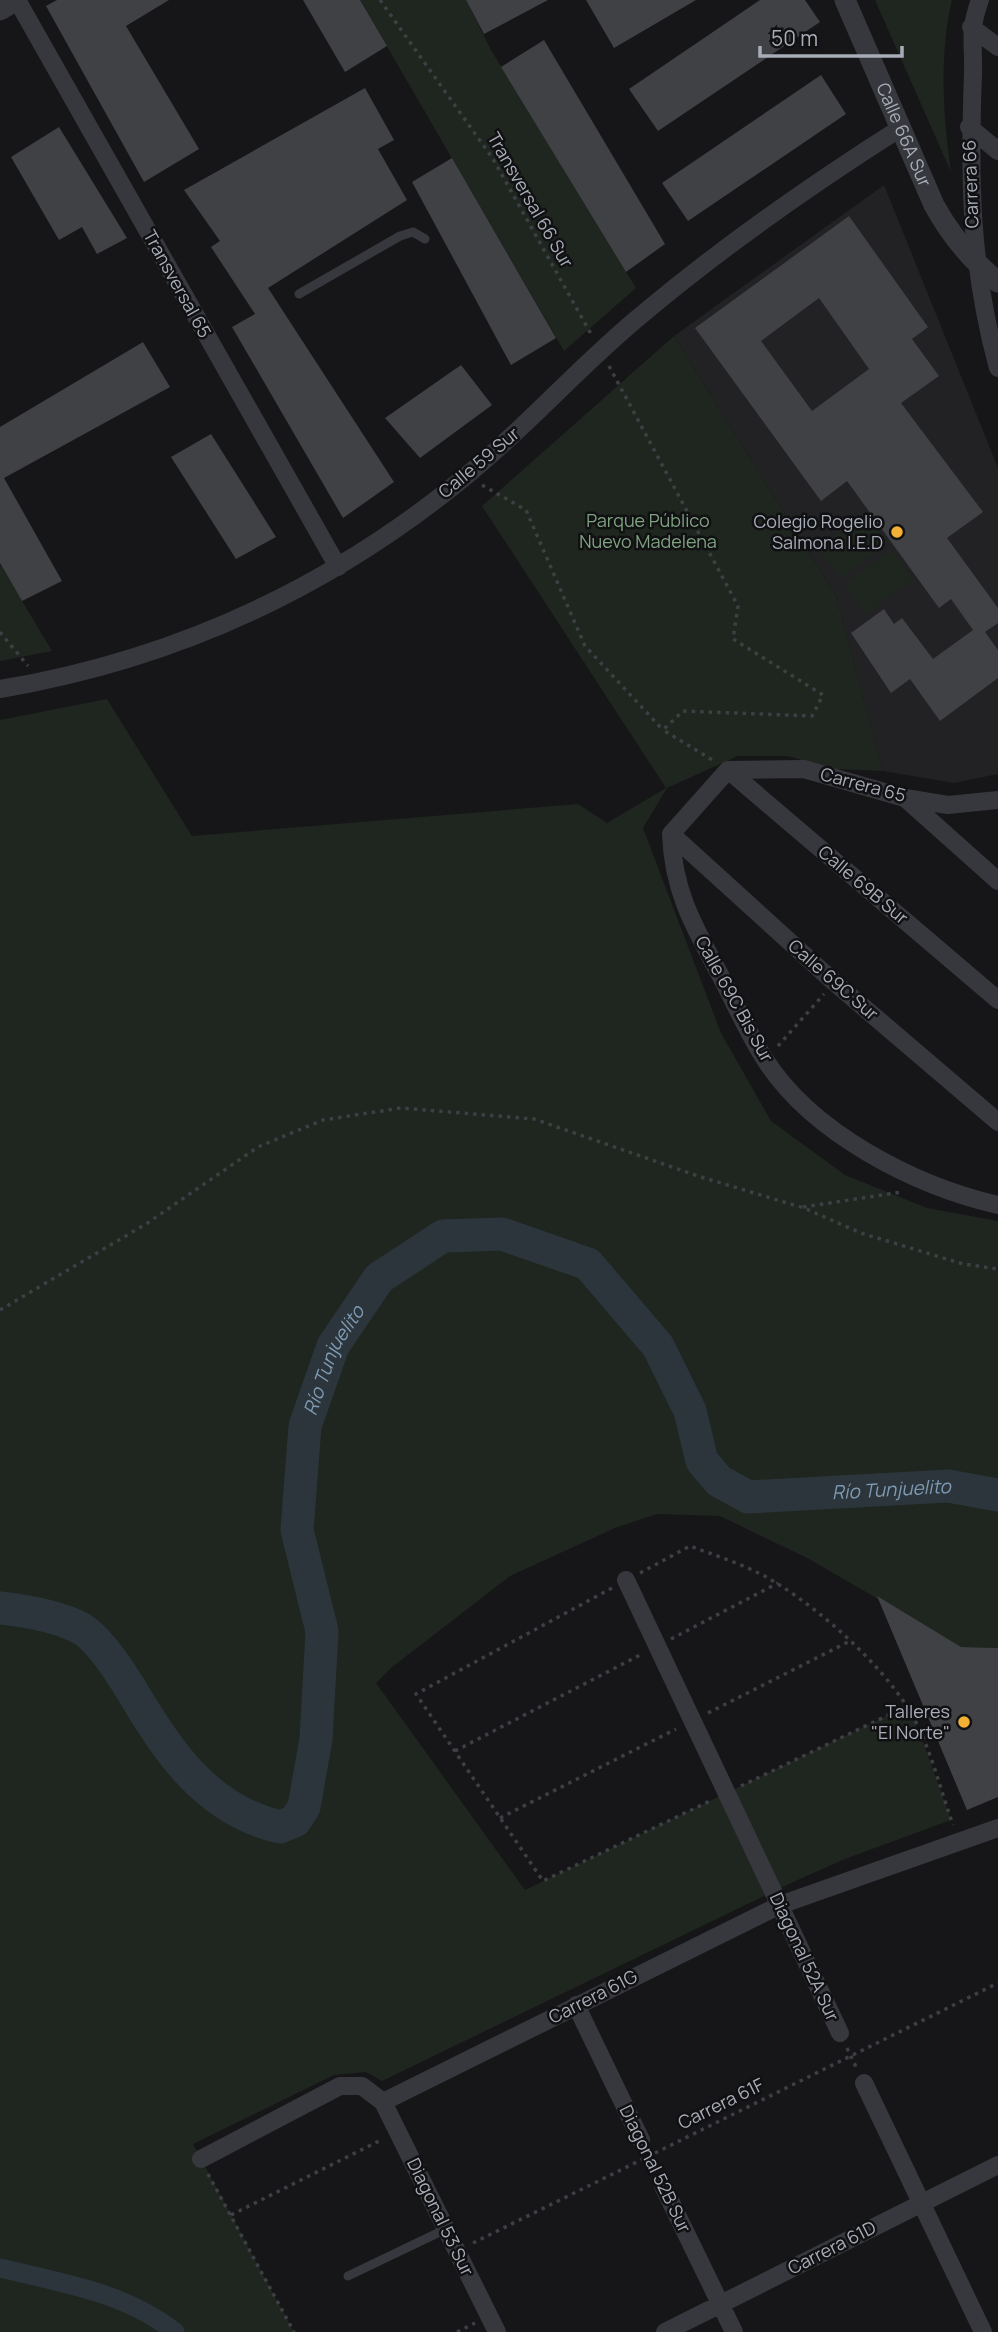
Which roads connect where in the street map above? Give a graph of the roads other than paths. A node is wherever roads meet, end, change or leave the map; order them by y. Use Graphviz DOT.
graph roads {
  1 [pos="17,0"];
  2 [pos="845,0"];
  3 [pos="980,0"];
  4 [pos="0,10"];
  5 [pos="971,27"];
  6 [pos="998,47"];
  7 [pos="969,127"];
  8 [pos="900,129"];
  9 [pos="998,151"];
  10 [pos="425,239"];
  11 [pos="975,264"];
  12 [pos="998,282"];
  13 [pos="299,293"];
  14 [pos="998,368"];
  15 [pos="338,567"];
  16 [pos="0,690"];
  17 [pos="728,770"];
  18 [pos="905,798"];
  19 [pos="998,800"];
  20 [pos="671,834"];
  21 [pos="998,881"];
  22 [pos="998,1000"];
  23 [pos="996,1117"];
  24 [pos="998,1205"];
  25 [pos="626,1580"];
  26 [pos="997,1832"];
  27 [pos="780,1905"];
  28 [pos="576,2005"];
  29 [pos="840,2033"];
  30 [pos="864,2083"];
  31 [pos="383,2102"];
  32 [pos="645,2148"];
  33 [pos="201,2160"];
  34 [pos="998,2165"];
  35 [pos="663,2186"];
  36 [pos="922,2203"];
  37 [pos="446,2229"];
  38 [pos="348,2276"];
  39 [pos="721,2304"];
  40 [pos="497,2332"];
  41 [pos="665,2332"];
  42 [pos="734,2332"];
  43 [pos="983,2332"];
  1 -- 4 [label="street"];
  1 -- 15 [label="street, Transversal 65"];
  2 -- 8 [label="street, Calle 66A Sur"];
  3 -- 5 [label="street, Carrera 66"];
  5 -- 6 [label="street"];
  5 -- 7 [label="street, Carrera 66"];
  7 -- 9 [label="street"];
  7 -- 11 [label="street, Carrera 66"];
  8 -- 11 [label="street, Calle 66A Sur"];
  8 -- 15 [label="street, Calle 59 Sur"];
  10 -- 13 [label="lane"];
  11 -- 12 [label="street, Calle 66A Sur"];
  11 -- 14 [label="street, Carrera 66"];
  15 -- 16 [label="street, Calle 59 Sur"];
  17 -- 18 [label="street, Carrera 65"];
  17 -- 20 [label="street"];
  17 -- 22 [label="street, Calle 69B Sur"];
  18 -- 19 [label="street, Carrera 65"];
  18 -- 21 [label="street"];
  20 -- 23 [label="street, Calle 69C Sur"];
  20 -- 24 [label="street, Calle 69C Bis Sur"];
  25 -- 27 [label="street, Diagonal 52A Sur"];
  26 -- 27 [label="street, Carrera 61G"];
  27 -- 28 [label="street, Carrera 61G"];
  27 -- 29 [label="street, Diagonal 52A Sur"];
  28 -- 31 [label="street, Carrera 61G"];
  28 -- 32 [label="street, Diagonal 52B Sur"];
  30 -- 36 [label="street"];
  31 -- 33 [label="street"];
  31 -- 37 [label="street, Diagonal 53 Sur"];
  34 -- 36 [label="street, Carrera 61D"];
  35 -- 39 [label="street, Diagonal 52B Sur"];
  36 -- 39 [label="street, Carrera 61D"];
  36 -- 43 [label="street"];
  37 -- 38 [label="lane"];
  37 -- 40 [label="street, Diagonal 53 Sur"];
  39 -- 41 [label="street, Carrera 61D"];
  39 -- 42 [label="street, Diagonal 52B Sur"];
}
